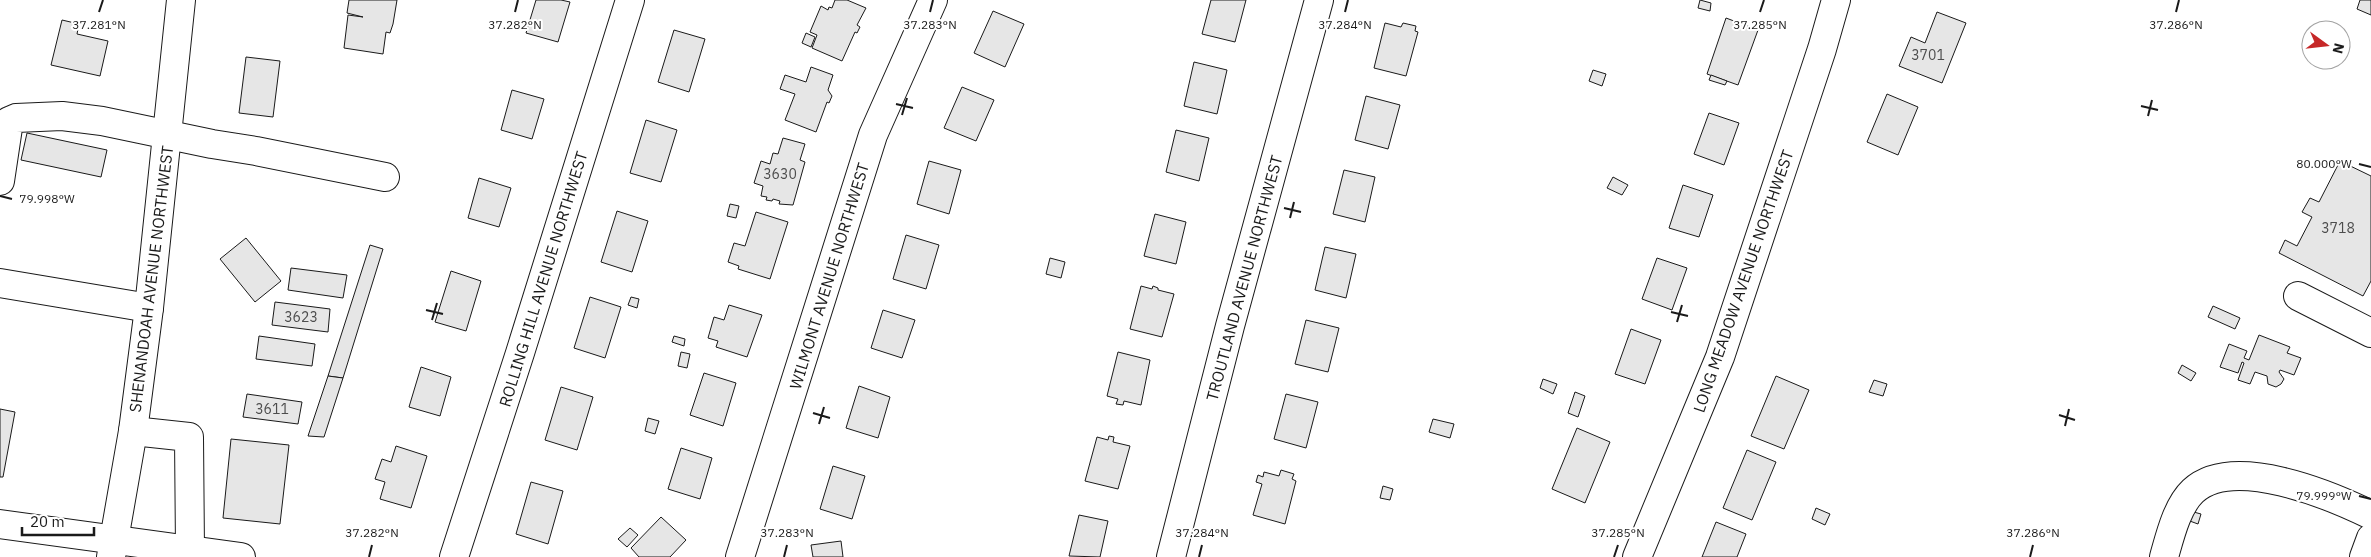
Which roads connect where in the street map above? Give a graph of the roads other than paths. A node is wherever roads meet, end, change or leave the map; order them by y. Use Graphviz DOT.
graph roads {
  1 [pos="181,0"];
  2 [pos="630,0"];
  3 [pos="933,0"];
  4 [pos="1319,0"];
  5 [pos="1836,0"];
  6 [pos="167,135"];
  7 [pos="385,177"];
  8 [pos="0,181"];
  9 [pos="0,283"];
  10 [pos="2298,296"];
  11 [pos="149,308"];
  12 [pos="2371,333"];
  13 [pos="133,431"];
  14 [pos="2371,515"];
  15 [pos="0,524"];
  16 [pos="2371,538"];
  17 [pos="113,548"];
  18 [pos="190,550"];
  19 [pos="241,557"];
  20 [pos="454,557"];
  21 [pos="740,557"];
  22 [pos="1171,557"];
  23 [pos="1637,557"];
  24 [pos="2164,557"];
  25 [pos="2364,557"];
  1 -- 6 [label="street, SHENANDOAH AVENUE NORTHWEST"];
  2 -- 20 [label="street, ROLLING HILL AVENUE NORTHWEST"];
  3 -- 21 [label="street, WILMONT AVENUE NORTHWEST"];
  4 -- 22 [label="street, TROUTLAND AVENUE NORTHWEST"];
  5 -- 23 [label="street, LONG MEADOW AVENUE NORTHWEST"];
  6 -- 7 [label="street"];
  6 -- 8 [label="street"];
  6 -- 11 [label="street, SHENANDOAH AVENUE NORTHWEST"];
  9 -- 11 [label="street"];
  10 -- 12 [label="street"];
  11 -- 13 [label="street, SHENANDOAH AVENUE NORTHWEST"];
  13 -- 17 [label="street, SHENANDOAH AVENUE NORTHWEST"];
  13 -- 18 [label="street"];
  14 -- 24 [label="street"];
  15 -- 17 [label="street"];
  16 -- 25 [label="street"];
  17 -- 18 [label="street"];
  18 -- 19 [label="street"];
}
